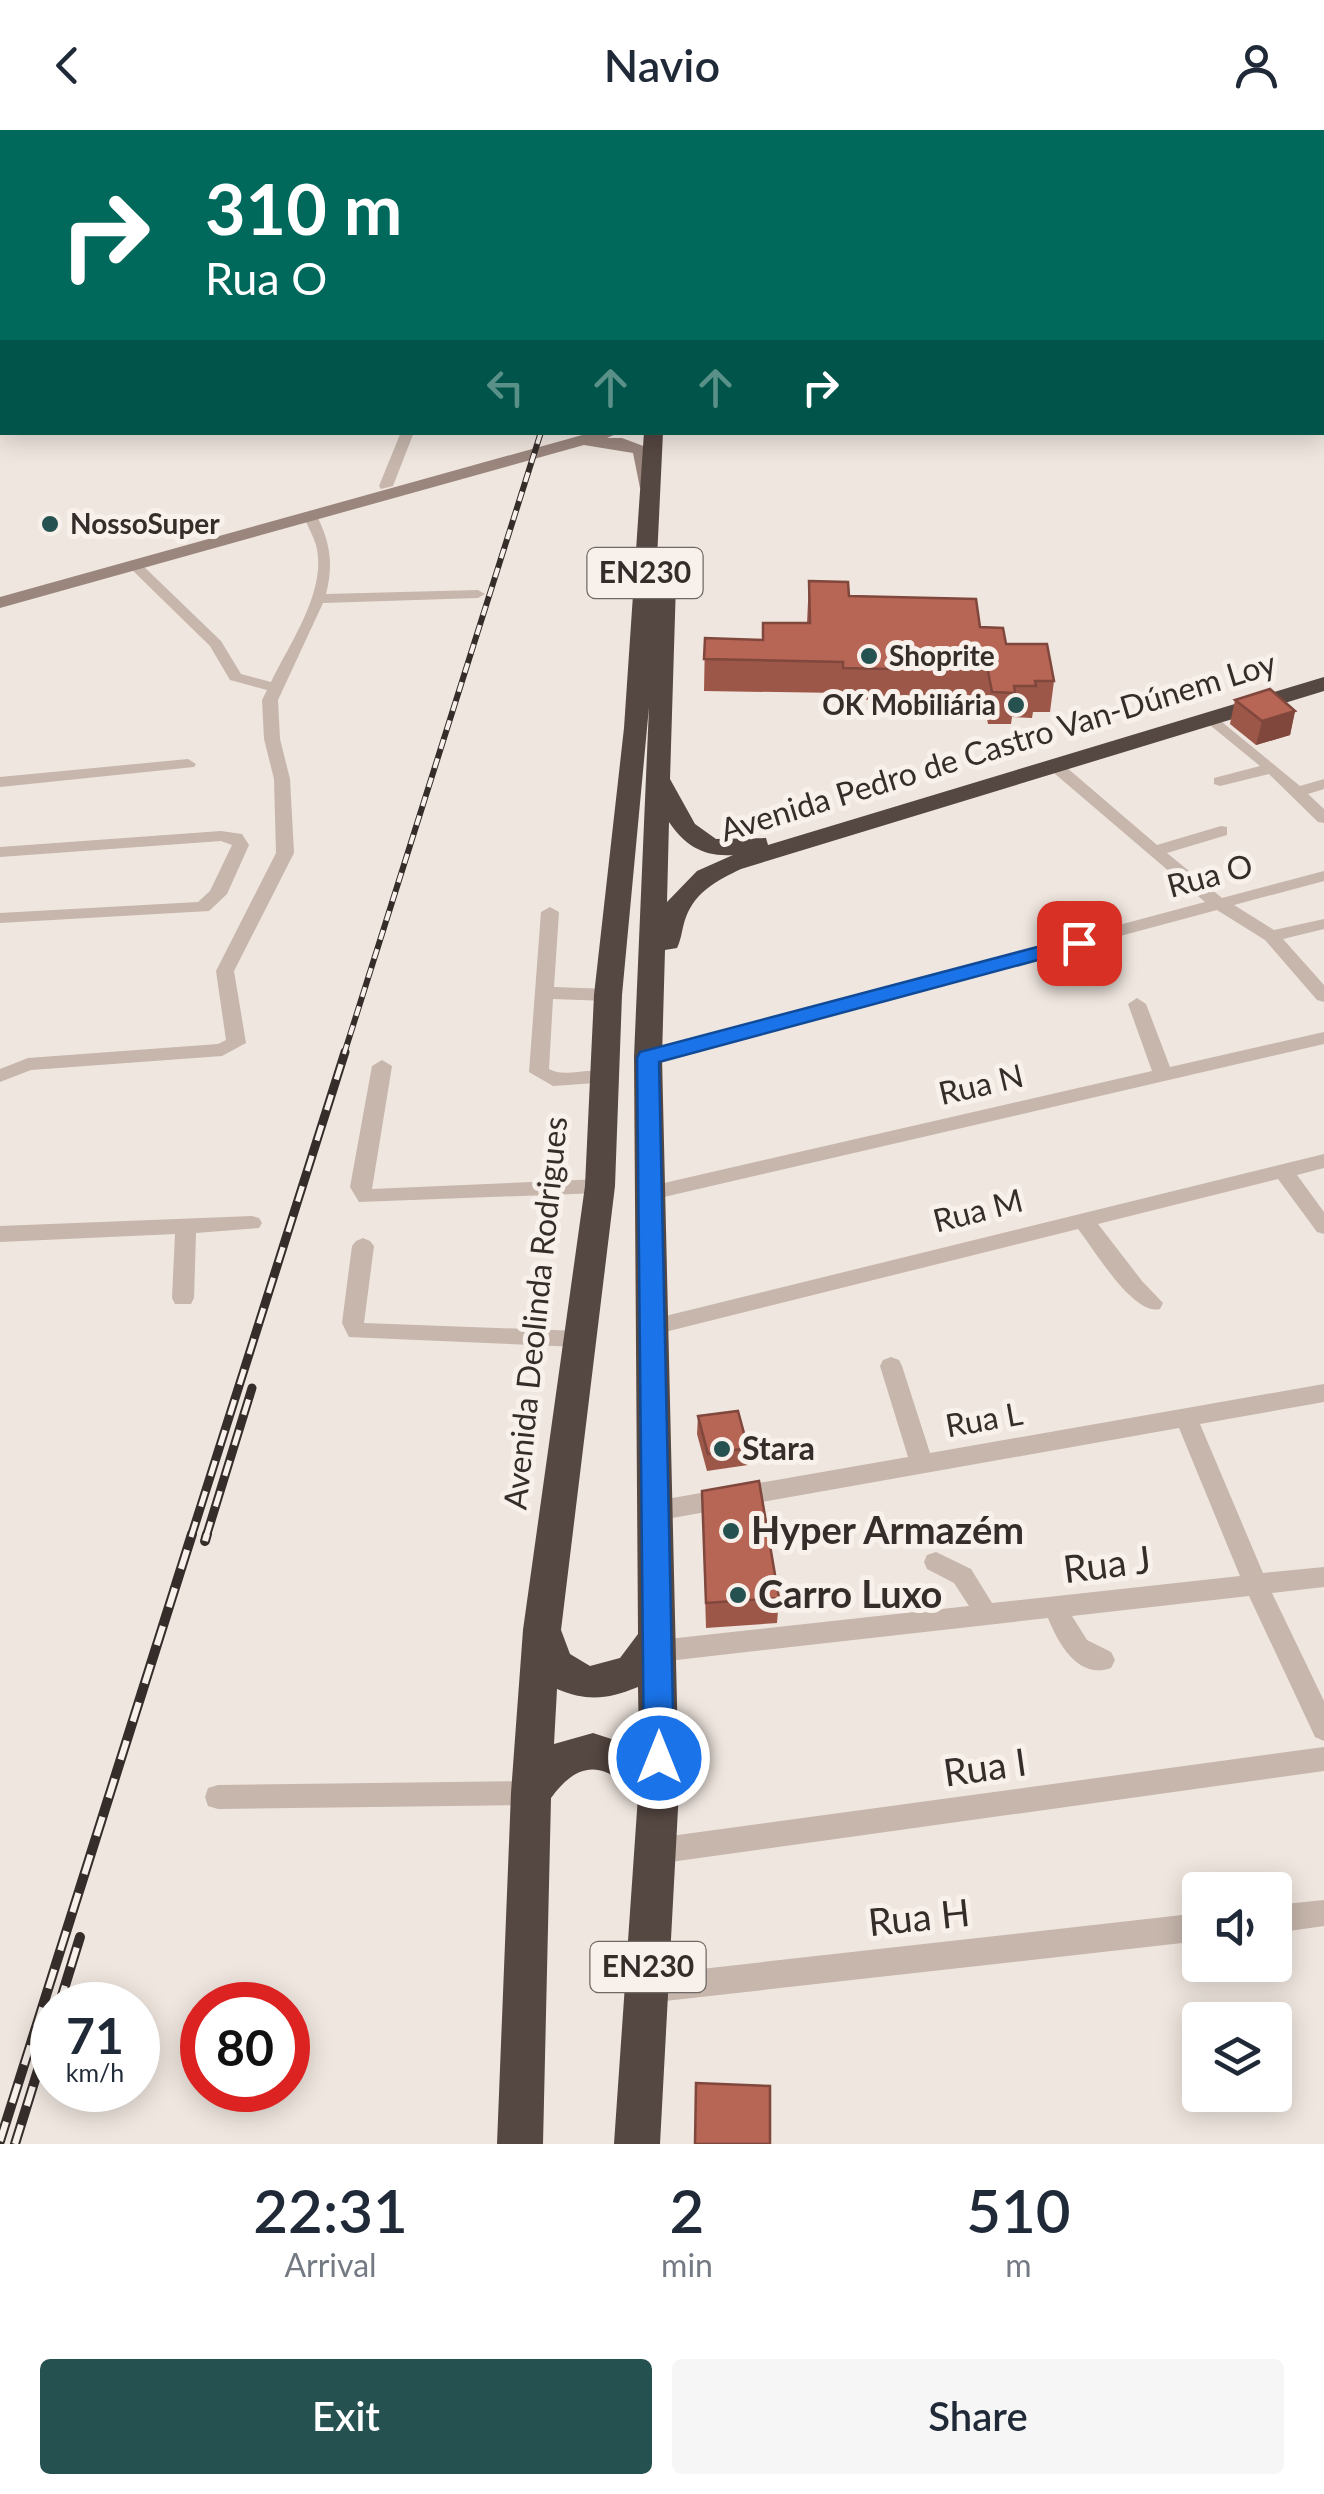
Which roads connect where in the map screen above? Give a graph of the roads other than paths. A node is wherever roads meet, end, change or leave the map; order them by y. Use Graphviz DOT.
graph roads {
  1 [pos="407,435"];
  2 [pos="654,435"];
  3 [pos="674,435"];
  4 [pos="576,438"];
  5 [pos="386,486"];
  6 [pos="649,492"];
  7 [pos="310,515"];
  8 [pos="132,563"];
  9 [pos="0,592"];
  10 [pos="478,594"];
  11 [pos="318,599"];
  12 [pos="0,602"];
  13 [pos="1324,668"];
  14 [pos="1324,684"];
  15 [pos="275,688"];
  16 [pos="1210,718"];
  17 [pos="188,764"];
  18 [pos="1053,764"];
  19 [pos="1272,768"];
  20 [pos="659,776"];
  21 [pos="0,782"];
  22 [pos="1220,782"];
  23 [pos="1324,784"];
  24 [pos="1297,792"];
  25 [pos="1324,818"];
  26 [pos="1221,832"];
  27 [pos="1154,851"];
  28 [pos="0,852"];
  29 [pos="1324,876"];
  30 [pos="1222,904"];
  31 [pos="550,912"];
  32 [pos="0,918"];
  33 [pos="1324,924"];
  34 [pos="1271,936"];
  35 [pos="544,992"];
  36 [pos="653,993"];
  37 [pos="608,995"];
  38 [pos="1324,996"];
  39 [pos="1137,1004"];
  40 [pos="1324,1038"];
  41 [pos="648,1058"];
  42 [pos="382,1066"];
  43 [pos="1164,1074"];
  44 [pos="0,1076"];
  45 [pos="603,1077"];
  46 [pos="1324,1161"];
  47 [pos="1283,1171"];
  48 [pos="600,1186"];
  49 [pos="651,1193"];
  50 [pos="1082,1219"];
  51 [pos="252,1223"];
  52 [pos="186,1224"];
  53 [pos="1324,1227"];
  54 [pos="0,1234"];
  55 [pos="363,1246"];
  56 [pos="183,1298"];
  57 [pos="1152,1302"];
  58 [pos="649,1328"];
  59 [pos="579,1339"];
  60 [pos="891,1366"];
  61 [pos="1324,1393"];
  62 [pos="1186,1417"];
  63 [pos="922,1464"];
  64 [pos="656,1511"];
  65 [pos="936,1562"];
  66 [pos="1324,1577"];
  67 [pos="1256,1585"];
  68 [pos="1056,1608"];
  69 [pos="986,1617"];
  70 [pos="542,1630"];
  71 [pos="659,1642"];
  72 [pos="1102,1660"];
  73 [pos="1324,1729"];
  74 [pos="1324,1759"];
  75 [pos="658,1790"];
  76 [pos="531,1792"];
  77 [pos="218,1798"];
  78 [pos="656,1851"];
  79 [pos="1324,1913"];
  80 [pos="1292,1916"];
  81 [pos="1182,1929"];
  82 [pos="647,1988"];
  83 [pos="520,2144"];
  84 [pos="637,2144"];
  1 -- 5 [label="street"];
  2 -- 6 [label="highway, Avenida Deolinda Rodrigues / EN230"];
  3 -- 20 [label="highway, EN230"];
  4 -- 5 [label="main road"];
  4 -- 6 [label="main road"];
  4 -- 7 [label="main road"];
  5 -- 9 [label="main road"];
  6 -- 37 [label="highway, Avenida Deolinda Rodrigues / EN230"];
  7 -- 8 [label="main road"];
  7 -- 11 [label="street"];
  8 -- 12 [label="main road"];
  8 -- 15 [label="street"];
  10 -- 11 [label="street"];
  11 -- 15 [label="street"];
  13 -- 20 [label="highway, Avenida Pedro de Castro Van-Dúnem Loy"];
  14 -- 16 [label="highway, Avenida Pedro de Castro Van-Dúnem Loy"];
  15 -- 44 [label="street"];
  16 -- 18 [label="highway, Avenida Pedro de Castro Van-Dúnem Loy"];
  16 -- 19 [label="street"];
  17 -- 21 [label="street"];
  18 -- 27 [label="street"];
  18 -- 36 [label="highway, Avenida Pedro de Castro Van-Dúnem Loy"];
  19 -- 22 [label="street"];
  19 -- 24 [label="street"];
  20 -- 36 [label="highway, EN230"];
  23 -- 24 [label="street"];
  24 -- 25 [label="street"];
  26 -- 27 [label="street"];
  27 -- 30 [label="street"];
  28 -- 32 [label="street"];
  29 -- 30 [label="street, Rua O"];
  30 -- 34 [label="street"];
  30 -- 41 [label="street, Rua O"];
  31 -- 35 [label="street"];
  33 -- 34 [label="street"];
  34 -- 38 [label="street"];
  35 -- 37 [label="street"];
  35 -- 45 [label="street"];
  36 -- 41 [label="highway, EN230"];
  37 -- 45 [label="highway, Avenida Deolinda Rodrigues / EN230"];
  39 -- 43 [label="street"];
  40 -- 43 [label="street, Rua N"];
  41 -- 49 [label="highway, EN230"];
  42 -- 48 [label="street"];
  43 -- 49 [label="street, Rua N"];
  45 -- 48 [label="highway, Avenida Deolinda Rodrigues / EN230"];
  46 -- 47 [label="street, Rua M"];
  47 -- 50 [label="street, Rua M"];
  47 -- 53 [label="street"];
  48 -- 59 [label="highway, Avenida Deolinda Rodrigues / EN230"];
  49 -- 58 [label="highway, EN230"];
  50 -- 57 [label="street"];
  50 -- 58 [label="street, Rua M"];
  51 -- 52 [label="street"];
  52 -- 54 [label="street"];
  52 -- 56 [label="street"];
  55 -- 59 [label="street"];
  58 -- 64 [label="highway, EN230"];
  59 -- 70 [label="highway, Avenida Deolinda Rodrigues / EN230"];
  60 -- 63 [label="street"];
  61 -- 62 [label="street, Rua L"];
  62 -- 63 [label="street, Rua L"];
  62 -- 67 [label="street"];
  63 -- 64 [label="street, Rua L"];
  64 -- 71 [label="highway, EN230"];
  65 -- 69 [label="street"];
  66 -- 67 [label="street, Rua J"];
  67 -- 68 [label="street, Rua J"];
  67 -- 73 [label="street"];
  68 -- 69 [label="street, Rua J"];
  68 -- 72 [label="street"];
  69 -- 71 [label="street, Rua J"];
  70 -- 71 [label="highway"];
  70 -- 76 [label="highway, Avenida Deolinda Rodrigues / EN230"];
  71 -- 75 [label="highway, EN230"];
  74 -- 78 [label="street, Rua I"];
  75 -- 76 [label="highway"];
  75 -- 78 [label="highway, EN230"];
  76 -- 77 [label="street"];
  76 -- 83 [label="highway, Avenida Deolinda Rodrigues / EN230"];
  78 -- 82 [label="highway, EN230"];
  79 -- 80 [label="street"];
  81 -- 82 [label="street, Rua H"];
  82 -- 84 [label="highway, EN230"];
}
